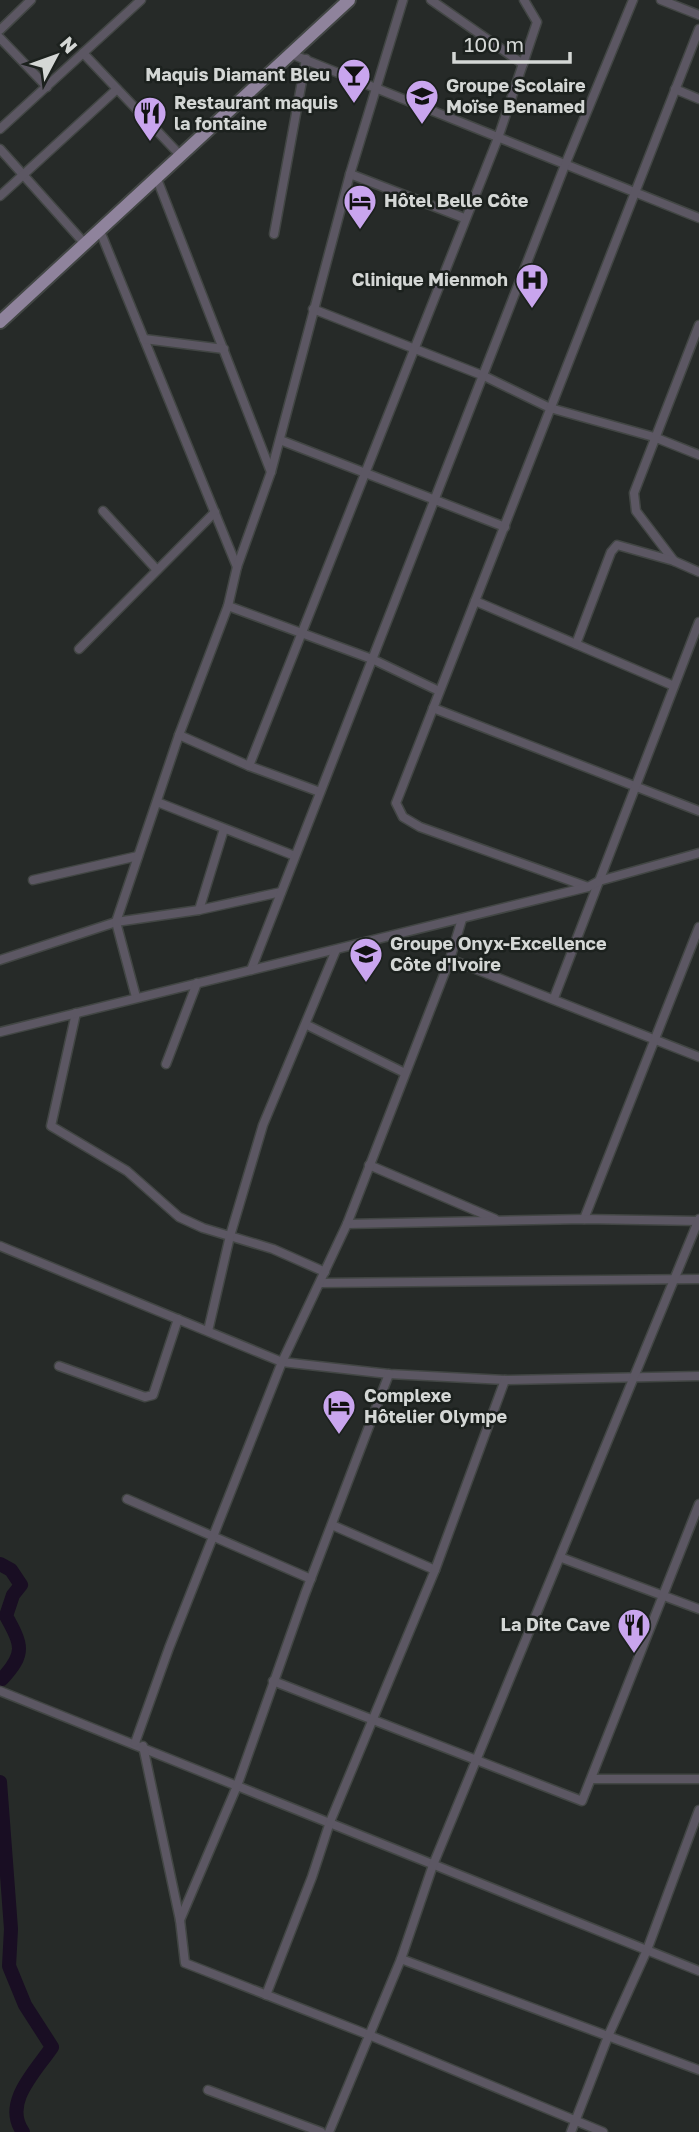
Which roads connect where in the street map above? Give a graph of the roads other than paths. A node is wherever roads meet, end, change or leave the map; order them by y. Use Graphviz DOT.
graph roads {
  1 [pos="31,0"];
  2 [pos="141,0"];
  3 [pos="403,0"];
  4 [pos="431,0"];
  5 [pos="524,0"];
  6 [pos="633,0"];
  7 [pos="661,0"];
  8 [pos="345,2"];
  9 [pos="699,15"];
  10 [pos="699,29"];
  11 [pos="0,30"];
  12 [pos="0,38"];
  13 [pos="83,53"];
  14 [pos="292,54"];
  15 [pos="306,60"];
  16 [pos="523,64"];
  17 [pos="47,87"];
  18 [pos="376,87"];
  19 [pos="117,89"];
  20 [pos="675,89"];
  21 [pos="699,99"];
  22 [pos="0,129"];
  23 [pos="498,138"];
  24 [pos="0,149"];
  25 [pos="181,156"];
  26 [pos="565,165"];
  27 [pos="350,174"];
  28 [pos="23,175"];
  29 [pos="157,179"];
  30 [pos="633,191"];
  31 [pos="0,196"];
  32 [pos="464,218"];
  33 [pos="699,218"];
  34 [pos="100,231"];
  35 [pos="274,234"];
  36 [pos="86,245"];
  37 [pos="313,309"];
  38 [pos="0,321"];
  39 [pos="699,325"];
  40 [pos="145,339"];
  41 [pos="415,348"];
  42 [pos="224,349"];
  43 [pos="484,376"];
  44 [pos="550,408"];
  45 [pos="654,437"];
  46 [pos="279,440"];
  47 [pos="699,455"];
  48 [pos="363,471"];
  49 [pos="271,472"];
  50 [pos="436,498"];
  51 [pos="103,511"];
  52 [pos="215,513"];
  53 [pos="505,527"];
  54 [pos="674,561"];
  55 [pos="237,567"];
  56 [pos="158,570"];
  57 [pos="699,572"];
  58 [pos="475,601"];
  59 [pos="228,606"];
  60 [pos="699,622"];
  61 [pos="303,634"];
  62 [pos="576,644"];
  63 [pos="79,649"];
  64 [pos="372,659"];
  65 [pos="674,686"];
  66 [pos="439,691"];
  67 [pos="433,708"];
  68 [pos="179,735"];
  69 [pos="249,766"];
  70 [pos="634,786"];
  71 [pos="320,792"];
  72 [pos="156,802"];
  73 [pos="699,811"];
  74 [pos="224,829"];
  75 [pos="699,853"];
  76 [pos="138,856"];
  77 [pos="295,856"];
  78 [pos="33,880"];
  79 [pos="599,881"];
  80 [pos="588,887"];
  81 [pos="281,892"];
  82 [pos="199,911"];
  83 [pos="462,919"];
  84 [pos="116,922"];
  85 [pos="699,927"];
  86 [pos="697,937"];
  87 [pos="336,950"];
  88 [pos="0,960"];
  89 [pos="450,960"];
  90 [pos="251,970"];
  91 [pos="197,983"];
  92 [pos="136,997"];
  93 [pos="554,998"];
  94 [pos="76,1013"];
  95 [pos="307,1025"];
  96 [pos="0,1031"];
  97 [pos="655,1039"];
  98 [pos="699,1057"];
  99 [pos="166,1064"];
  100 [pos="405,1073"];
  101 [pos="369,1165"];
  102 [pos="584,1219"];
  103 [pos="498,1221"];
  104 [pos="699,1221"];
  105 [pos="346,1224"];
  106 [pos="230,1236"];
  107 [pos="0,1246"];
  108 [pos="325,1272"];
  109 [pos="674,1279"];
  110 [pos="699,1279"];
  111 [pos="320,1283"];
  112 [pos="178,1319"];
  113 [pos="208,1331"];
  114 [pos="282,1362"];
  115 [pos="59,1366"];
  116 [pos="389,1374"];
  117 [pos="699,1376"];
  118 [pos="635,1378"];
  119 [pos="505,1380"];
  120 [pos="127,1499"];
  121 [pos="699,1504"];
  122 [pos="332,1525"];
  123 [pos="213,1538"];
  124 [pos="562,1558"];
  125 [pos="435,1570"];
  126 [pos="311,1579"];
  127 [pos="663,1595"];
  128 [pos="699,1609"];
  129 [pos="273,1681"];
  130 [pos="0,1691"];
  131 [pos="372,1720"];
  132 [pos="139,1744"];
  133 [pos="477,1760"];
  134 [pos="592,1779"];
  135 [pos="699,1779"];
  136 [pos="237,1786"];
  137 [pos="699,1810"];
  138 [pos="330,1822"];
  139 [pos="433,1865"];
  140 [pos="180,1920"];
  141 [pos="647,1950"];
  142 [pos="401,1959"];
  143 [pos="699,1971"];
  144 [pos="266,1995"];
  145 [pos="609,2034"];
  146 [pos="369,2035"];
  147 [pos="699,2070"];
  148 [pos="208,2090"];
  149 [pos="575,2121"];
  150 [pos="321,2132"];
  151 [pos="329,2132"];
  152 [pos="571,2132"];
  153 [pos="603,2132"];
  1 -- 11 [label="street"];
  2 -- 13 [label="street"];
  3 -- 18 [label="street"];
  4 -- 16 [label="street"];
  5 -- 16 [label="street"];
  6 -- 26 [label="street"];
  7 -- 9 [label="street"];
  8 -- 14 [label="main road"];
  10 -- 20 [label="street"];
  12 -- 17 [label="street"];
  13 -- 17 [label="street"];
  13 -- 19 [label="street"];
  14 -- 15 [label="street"];
  14 -- 25 [label="main road"];
  15 -- 18 [label="street"];
  15 -- 35 [label="street"];
  16 -- 23 [label="street"];
  17 -- 22 [label="street"];
  18 -- 23 [label="street"];
  18 -- 27 [label="street"];
  19 -- 25 [label="street"];
  19 -- 28 [label="street"];
  20 -- 21 [label="street"];
  20 -- 30 [label="street"];
  23 -- 26 [label="street"];
  23 -- 32 [label="street"];
  24 -- 28 [label="street"];
  25 -- 29 [label="main road"];
  26 -- 30 [label="street"];
  26 -- 43 [label="street"];
  27 -- 32 [label="street"];
  27 -- 37 [label="street"];
  28 -- 31 [label="street"];
  28 -- 36 [label="street"];
  29 -- 34 [label="main road"];
  29 -- 42 [label="street"];
  30 -- 33 [label="street"];
  30 -- 44 [label="street"];
  32 -- 41 [label="street"];
  34 -- 36 [label="main road"];
  34 -- 40 [label="street"];
  36 -- 38 [label="main road"];
  37 -- 41 [label="street"];
  37 -- 46 [label="street"];
  39 -- 45 [label="street"];
  40 -- 42 [label="street"];
  40 -- 52 [label="street"];
  41 -- 43 [label="street"];
  41 -- 48 [label="street"];
  42 -- 49 [label="street"];
  43 -- 44 [label="street"];
  43 -- 50 [label="street"];
  44 -- 45 [label="street"];
  44 -- 53 [label="street"];
  45 -- 47 [label="street"];
  45 -- 54 [label="street"];
  46 -- 48 [label="street"];
  46 -- 49 [label="street"];
  48 -- 50 [label="street"];
  48 -- 61 [label="street"];
  49 -- 55 [label="street"];
  50 -- 53 [label="street"];
  50 -- 64 [label="street"];
  51 -- 56 [label="street"];
  52 -- 55 [label="street"];
  52 -- 56 [label="street"];
  53 -- 58 [label="street"];
  54 -- 57 [label="street"];
  54 -- 62 [label="street"];
  55 -- 59 [label="street"];
  56 -- 63 [label="street"];
  58 -- 62 [label="street"];
  58 -- 66 [label="street"];
  59 -- 61 [label="street"];
  59 -- 68 [label="street"];
  60 -- 65 [label="street"];
  61 -- 64 [label="street"];
  61 -- 69 [label="street"];
  62 -- 65 [label="street"];
  64 -- 66 [label="street"];
  64 -- 71 [label="street"];
  65 -- 70 [label="street"];
  66 -- 67 [label="street"];
  67 -- 70 [label="street"];
  67 -- 80 [label="street"];
  68 -- 69 [label="street"];
  68 -- 72 [label="street"];
  69 -- 71 [label="street"];
  70 -- 73 [label="street"];
  70 -- 79 [label="street"];
  71 -- 77 [label="street"];
  72 -- 74 [label="street"];
  72 -- 76 [label="street"];
  74 -- 77 [label="street"];
  74 -- 82 [label="street"];
  75 -- 79 [label="street"];
  76 -- 78 [label="street"];
  76 -- 84 [label="street"];
  77 -- 81 [label="street"];
  79 -- 80 [label="street"];
  79 -- 93 [label="street"];
  80 -- 83 [label="street"];
  81 -- 82 [label="street"];
  81 -- 90 [label="street"];
  82 -- 84 [label="street"];
  83 -- 87 [label="street"];
  83 -- 89 [label="street"];
  84 -- 88 [label="street"];
  84 -- 92 [label="street"];
  85 -- 86 [label="street"];
  86 -- 97 [label="street"];
  87 -- 90 [label="street"];
  87 -- 95 [label="street"];
  89 -- 93 [label="street"];
  89 -- 100 [label="street"];
  90 -- 91 [label="street"];
  91 -- 92 [label="street"];
  91 -- 99 [label="street"];
  92 -- 94 [label="street"];
  93 -- 97 [label="street"];
  94 -- 96 [label="street"];
  94 -- 106 [label="street"];
  95 -- 100 [label="street"];
  95 -- 106 [label="street"];
  97 -- 98 [label="street"];
  97 -- 102 [label="street"];
  100 -- 101 [label="street"];
  101 -- 103 [label="street"];
  101 -- 105 [label="street"];
  102 -- 103 [label="street"];
  102 -- 104 [label="street"];
  103 -- 105 [label="street"];
  104 -- 109 [label="street"];
  105 -- 108 [label="street"];
  106 -- 108 [label="street"];
  106 -- 113 [label="street"];
  107 -- 112 [label="street"];
  108 -- 111 [label="street"];
  109 -- 110 [label="street"];
  109 -- 111 [label="street"];
  109 -- 118 [label="street"];
  111 -- 114 [label="street"];
  112 -- 113 [label="street"];
  112 -- 115 [label="street"];
  113 -- 114 [label="street"];
  114 -- 116 [label="street"];
  114 -- 123 [label="street"];
  116 -- 119 [label="street"];
  116 -- 122 [label="street"];
  117 -- 118 [label="street"];
  118 -- 119 [label="street"];
  118 -- 124 [label="street"];
  119 -- 125 [label="street"];
  120 -- 123 [label="street"];
  121 -- 127 [label="street"];
  122 -- 125 [label="street"];
  122 -- 126 [label="street"];
  123 -- 126 [label="street"];
  123 -- 132 [label="street"];
  124 -- 127 [label="street"];
  124 -- 133 [label="street"];
  125 -- 131 [label="street"];
  126 -- 129 [label="street"];
  127 -- 128 [label="street"];
  127 -- 134 [label="street"];
  129 -- 131 [label="street"];
  129 -- 136 [label="street"];
  130 -- 132 [label="street"];
  131 -- 133 [label="street"];
  131 -- 138 [label="street"];
  132 -- 136 [label="street"];
  132 -- 140 [label="street"];
  133 -- 134 [label="street"];
  133 -- 139 [label="street"];
  134 -- 135 [label="street"];
  136 -- 138 [label="street"];
  136 -- 140 [label="street"];
  137 -- 141 [label="street"];
  138 -- 139 [label="street"];
  138 -- 144 [label="street"];
  139 -- 141 [label="street"];
  139 -- 142 [label="street"];
  140 -- 144 [label="street"];
  141 -- 143 [label="street"];
  141 -- 145 [label="street"];
  142 -- 145 [label="street"];
  142 -- 146 [label="street"];
  144 -- 146 [label="street"];
  145 -- 147 [label="street"];
  145 -- 149 [label="street"];
  146 -- 149 [label="street"];
  146 -- 151 [label="street"];
  148 -- 150 [label="street"];
  149 -- 152 [label="street"];
  149 -- 153 [label="street"];
}
